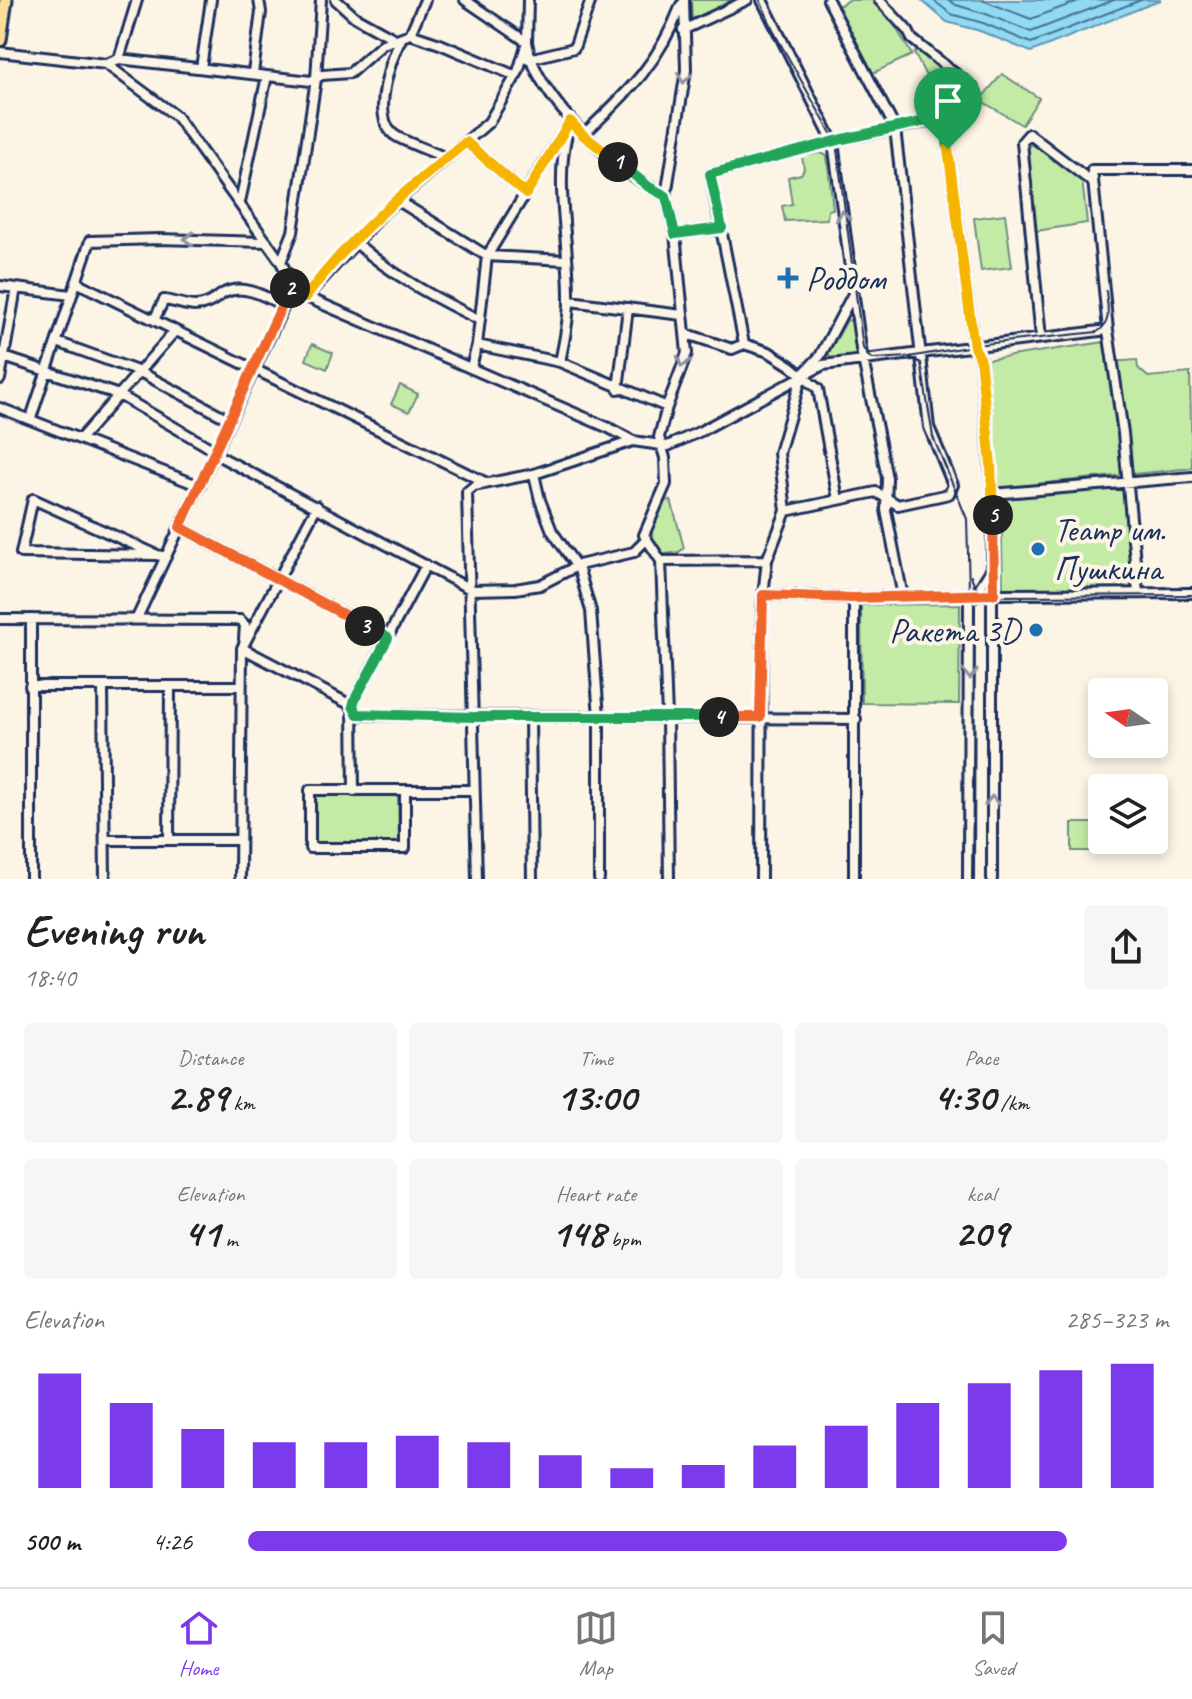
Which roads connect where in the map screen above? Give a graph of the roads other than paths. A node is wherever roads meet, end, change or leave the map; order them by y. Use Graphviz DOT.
graph roads {
  1 [pos="6,0"];
  2 [pos="137,0"];
  3 [pos="211,0"];
  4 [pos="260,0"];
  5 [pos="321,0"];
  6 [pos="336,0"];
  7 [pos="425,0"];
  8 [pos="465,0"];
  9 [pos="528,0"];
  10 [pos="591,0"];
  11 [pos="683,0"];
  12 [pos="747,0"];
  13 [pos="762,0"];
  14 [pos="828,0"];
  15 [pos="879,0"];
  16 [pos="668,33"];
  17 [pos="683,33"];
  18 [pos="402,37"];
  19 [pos="0,40"];
  20 [pos="527,42"];
  21 [pos="0,52"];
  22 [pos="119,59"];
  23 [pos="529,59"];
  24 [pos="106,64"];
  25 [pos="201,68"];
  26 [pos="253,73"];
  27 [pos="267,76"];
  28 [pos="516,76"];
  29 [pos="316,79"];
  30 [pos="944,117"];
  31 [pos="570,121"];
  32 [pos="895,128"];
  33 [pos="583,135"];
  34 [pos="466,142"];
  35 [pos="833,142"];
  36 [pos="446,158"];
  37 [pos="1192,170"];
  38 [pos="1092,182"];
  39 [pos="526,194"];
  40 [pos="666,196"];
  41 [pos="397,200"];
  42 [pos="240,202"];
  43 [pos="722,228"];
  44 [pos="675,234"];
  45 [pos="267,242"];
  46 [pos="355,242"];
  47 [pos="487,256"];
  48 [pos="566,260"];
  49 [pos="281,262"];
  50 [pos="76,282"];
  51 [pos="292,284"];
  52 [pos="0,286"];
  53 [pos="16,288"];
  54 [pos="853,294"];
  55 [pos="71,295"];
  56 [pos="306,297"];
  57 [pos="570,301"];
  58 [pos="284,306"];
  59 [pos="628,308"];
  60 [pos="682,315"];
  61 [pos="154,320"];
  62 [pos="480,320"];
  63 [pos="1108,330"];
  64 [pos="175,331"];
  65 [pos="687,334"];
  66 [pos="1041,338"];
  67 [pos="57,342"];
  68 [pos="744,344"];
  69 [pos="477,345"];
  70 [pos="974,347"];
  71 [pos="920,353"];
  72 [pos="4,357"];
  73 [pos="863,360"];
  74 [pos="821,361"];
  75 [pos="560,362"];
  76 [pos="471,367"];
  77 [pos="253,369"];
  78 [pos="48,370"];
  79 [pos="140,372"];
  80 [pos="802,375"];
  81 [pos="0,379"];
  82 [pos="618,389"];
  83 [pos="119,395"];
  84 [pos="667,407"];
  85 [pos="0,408"];
  86 [pos="31,418"];
  87 [pos="230,420"];
  88 [pos="609,428"];
  89 [pos="81,438"];
  90 [pos="633,441"];
  91 [pos="662,446"];
  92 [pos="606,451"];
  93 [pos="216,452"];
  94 [pos="534,474"];
  95 [pos="1192,477"];
  96 [pos="1128,482"];
  97 [pos="486,483"];
  98 [pos="200,486"];
  99 [pos="992,494"];
  100 [pos="888,497"];
  101 [pos="838,500"];
  102 [pos="317,506"];
  103 [pos="786,511"];
  104 [pos="180,527"];
  105 [pos="646,540"];
  106 [pos="162,556"];
  107 [pos="767,560"];
  108 [pos="661,561"];
  109 [pos="426,565"];
  110 [pos="993,565"];
  111 [pos="577,566"];
  112 [pos="279,579"];
  113 [pos="472,590"];
  114 [pos="1138,593"];
  115 [pos="1192,593"];
  116 [pos="994,594"];
  117 [pos="763,595"];
  118 [pos="903,597"];
  119 [pos="854,598"];
  120 [pos="971,599"];
  121 [pos="137,618"];
  122 [pos="0,619"];
  123 [pos="31,619"];
  124 [pos="388,638"];
  125 [pos="242,648"];
  126 [pos="30,686"];
  127 [pos="170,686"];
  128 [pos="240,686"];
  129 [pos="103,687"];
  130 [pos="353,706"];
  131 [pos="530,716"];
  132 [pos="473,717"];
  133 [pos="599,717"];
  134 [pos="667,717"];
  135 [pos="760,717"];
  136 [pos="856,719"];
  137 [pos="474,790"];
  138 [pos="354,791"];
  139 [pos="405,791"];
  140 [pos="105,840"];
  141 [pos="169,840"];
  142 [pos="240,840"];
  143 [pos="31,879"];
  144 [pos="105,879"];
  145 [pos="240,879"];
  146 [pos="477,879"];
  147 [pos="532,879"];
  148 [pos="599,879"];
  149 [pos="669,879"];
  150 [pos="761,879"];
  151 [pos="854,879"];
  152 [pos="968,879"];
  153 [pos="992,879"];
  1 -- 19 [label="main road"];
  2 -- 22 [label="street"];
  3 -- 25 [label="street"];
  4 -- 26 [label="street"];
  5 -- 29 [label="street"];
  6 -- 18 [label="street"];
  7 -- 18 [label="street"];
  8 -- 20 [label="street"];
  9 -- 20 [label="street"];
  10 -- 23 [label="street"];
  11 -- 16 [label="street"];
  11 -- 17 [label="street"];
  12 -- 17 [label="street"];
  13 -- 35 [label="street"];
  14 -- 32 [label="street"];
  15 -- 30 [label="street"];
  16 -- 17 [label="street"];
  16 -- 33 [label="street"];
  17 -- 40 [label="street, one-way"];
  18 -- 28 [label="street"];
  18 -- 29 [label="street"];
  18 -- 36 [label="street"];
  20 -- 23 [label="street"];
  20 -- 28 [label="street"];
  21 -- 24 [label="street"];
  22 -- 24 [label="street"];
  22 -- 25 [label="street"];
  23 -- 31 [label="street"];
  24 -- 42 [label="street"];
  25 -- 26 [label="street"];
  26 -- 27 [label="street"];
  27 -- 29 [label="street"];
  27 -- 42 [label="street"];
  28 -- 34 [label="street"];
  29 -- 49 [label="street"];
  30 -- 32 [label="street"];
  30 -- 70 [label="street"];
  31 -- 33 [label="street"];
  31 -- 39 [label="street"];
  31 -- 48 [label="street"];
  32 -- 35 [label="street"];
  32 -- 71 [label="street"];
  33 -- 40 [label="street"];
  34 -- 36 [label="street"];
  34 -- 39 [label="street"];
  35 -- 43 [label="street"];
  54 -- 35 [label="street, one-way"];
  36 -- 41 [label="street"];
  37 -- 38 [label="street"];
  38 -- 63 [label="street"];
  38 -- 66 [label="street"];
  39 -- 47 [label="street"];
  40 -- 44 [label="street"];
  41 -- 46 [label="street"];
  41 -- 47 [label="street"];
  42 -- 45 [label="street"];
  43 -- 44 [label="street"];
  43 -- 68 [label="street"];
  44 -- 60 [label="street"];
  45 -- 49 [label="street"];
  45 -- 50 [label="street, one-way"];
  46 -- 56 [label="street"];
  46 -- 62 [label="street"];
  47 -- 48 [label="street"];
  47 -- 62 [label="street"];
  48 -- 57 [label="street"];
  49 -- 51 [label="street"];
  50 -- 55 [label="street"];
  50 -- 61 [label="street"];
  51 -- 56 [label="street"];
  51 -- 58 [label="street"];
  52 -- 53 [label="street"];
  53 -- 55 [label="street"];
  53 -- 72 [label="street"];
  54 -- 73 [label="street"];
  54 -- 74 [label="street"];
  55 -- 67 [label="street"];
  56 -- 76 [label="street"];
  57 -- 59 [label="street"];
  57 -- 75 [label="street"];
  58 -- 61 [label="street"];
  58 -- 77 [label="street"];
  59 -- 60 [label="street"];
  59 -- 82 [label="street"];
  60 -- 65 [label="street"];
  61 -- 64 [label="street"];
  62 -- 69 [label="street"];
  63 -- 66 [label="street"];
  63 -- 96 [label="street"];
  64 -- 77 [label="street"];
  64 -- 79 [label="street"];
  65 -- 68 [label="street"];
  65 -- 84 [label="street, one-way"];
  66 -- 70 [label="street"];
  67 -- 78 [label="street"];
  67 -- 79 [label="street"];
  68 -- 80 [label="street"];
  69 -- 75 [label="street"];
  69 -- 76 [label="street"];
  70 -- 71 [label="street"];
  70 -- 99 [label="street"];
  71 -- 73 [label="street"];
  71 -- 100 [label="street"];
  72 -- 78 [label="street"];
  72 -- 81 [label="street"];
  73 -- 74 [label="street"];
  73 -- 100 [label="street"];
  74 -- 80 [label="street"];
  75 -- 82 [label="street"];
  76 -- 88 [label="street"];
  77 -- 87 [label="street"];
  77 -- 97 [label="street"];
  78 -- 83 [label="street"];
  78 -- 86 [label="street"];
  79 -- 83 [label="street"];
  79 -- 87 [label="street"];
  80 -- 91 [label="street"];
  80 -- 101 [label="street"];
  80 -- 103 [label="street"];
  82 -- 84 [label="street"];
  83 -- 89 [label="street"];
  83 -- 93 [label="street"];
  84 -- 91 [label="street"];
  85 -- 86 [label="street"];
  86 -- 89 [label="street"];
  87 -- 93 [label="street"];
  88 -- 90 [label="street"];
  88 -- 92 [label="street"];
  89 -- 98 [label="street"];
  90 -- 91 [label="street"];
  90 -- 92 [label="street"];
  91 -- 105 [label="street"];
  92 -- 94 [label="street"];
  93 -- 98 [label="street"];
  93 -- 102 [label="street"];
  94 -- 97 [label="street"];
  94 -- 111 [label="street"];
  95 -- 96 [label="street"];
  96 -- 99 [label="street"];
  96 -- 114 [label="street"];
  97 -- 113 [label="street"];
  98 -- 104 [label="street"];
  99 -- 110 [label="street"];
  100 -- 101 [label="street"];
  100 -- 118 [label="street"];
  101 -- 103 [label="street"];
  102 -- 109 [label="street"];
  102 -- 112 [label="street"];
  103 -- 107 [label="street"];
  104 -- 106 [label="street"];
  104 -- 112 [label="street"];
  105 -- 108 [label="street"];
  105 -- 111 [label="street"];
  106 -- 106 [label="street"];
  106 -- 121 [label="street"];
  107 -- 108 [label="street"];
  107 -- 117 [label="street"];
  108 -- 134 [label="street"];
  109 -- 113 [label="street"];
  109 -- 124 [label="street"];
  110 -- 116 [label="street"];
  110 -- 120 [label="street"];
  111 -- 113 [label="street"];
  111 -- 133 [label="street"];
  112 -- 124 [label="street"];
  112 -- 125 [label="street"];
  113 -- 132 [label="street"];
  114 -- 115 [label="street"];
  114 -- 116 [label="street"];
  116 -- 120 [label="street"];
  153 -- 116 [label="street, one-way"];
  117 -- 119 [label="street"];
  117 -- 135 [label="street"];
  118 -- 119 [label="street"];
  118 -- 120 [label="street"];
  119 -- 136 [label="street"];
  120 -- 152 [label="street, one-way"];
  121 -- 123 [label="street"];
  121 -- 125 [label="street"];
  122 -- 123 [label="street"];
  123 -- 126 [label="street"];
  124 -- 130 [label="street"];
  125 -- 128 [label="street"];
  125 -- 130 [label="street"];
  126 -- 129 [label="street"];
  126 -- 143 [label="street"];
  127 -- 128 [label="street"];
  127 -- 129 [label="street"];
  127 -- 141 [label="street"];
  128 -- 142 [label="street"];
  129 -- 140 [label="street"];
  130 -- 132 [label="street"];
  130 -- 138 [label="street"];
  131 -- 132 [label="street"];
  131 -- 133 [label="street"];
  131 -- 147 [label="street"];
  132 -- 137 [label="street"];
  133 -- 134 [label="street"];
  133 -- 148 [label="street"];
  134 -- 135 [label="street"];
  134 -- 149 [label="street"];
  135 -- 136 [label="street"];
  135 -- 150 [label="street"];
  136 -- 151 [label="street"];
  137 -- 139 [label="street"];
  137 -- 146 [label="street"];
  138 -- 139 [label="street"];
  138 -- 139 [label="street"];
  140 -- 141 [label="street"];
  140 -- 144 [label="street"];
  141 -- 142 [label="street"];
  142 -- 145 [label="street"];
}
